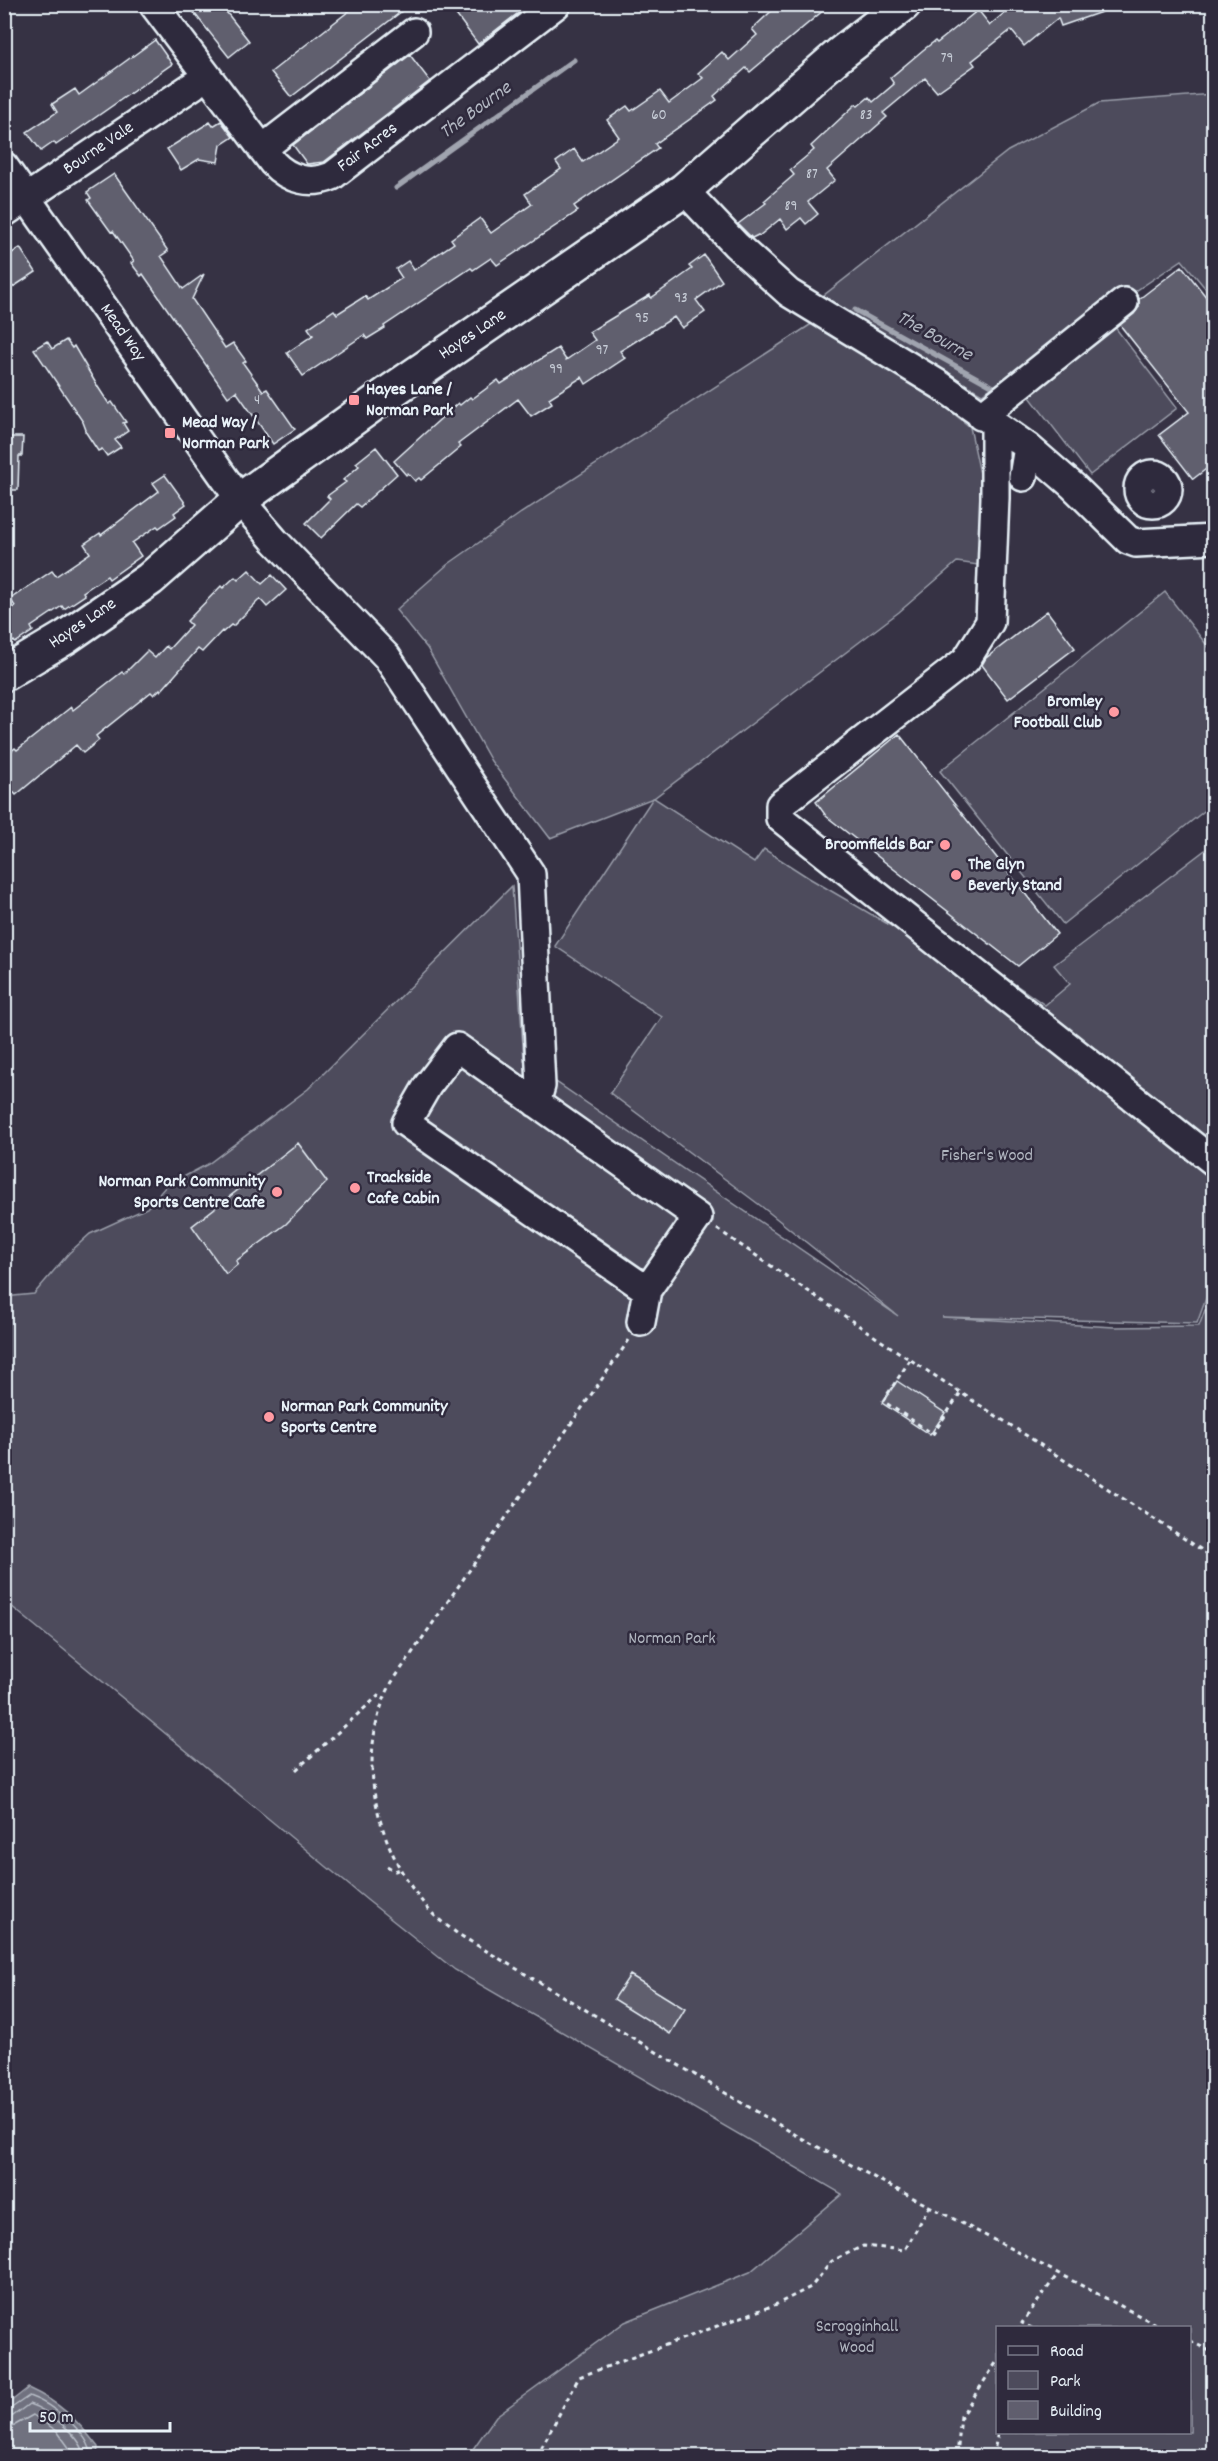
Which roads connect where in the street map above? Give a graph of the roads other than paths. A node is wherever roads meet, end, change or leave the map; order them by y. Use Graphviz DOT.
graph roads {
  1 [pos="153,4"];
  2 [pos="557,4"];
  3 [pos="904,4"];
  4 [pos="414,32"];
  5 [pos="194,86"];
  6 [pos="262,149"];
  7 [pos="4,166"];
  8 [pos="684,190"];
  9 [pos="15,205"];
  10 [pos="1124,302"];
  11 [pos="988,420"];
  12 [pos="1028,447"];
  13 [pos="1023,477"];
  14 [pos="1137,490"];
  15 [pos="240,500"];
  16 [pos="1101,514"];
  17 [pos="1214,539"];
  18 [pos="4,674"];
  19 [pos="536,1103"];
  20 [pos="1214,1161"];
  21 [pos="647,1290"];
  22 [pos="641,1322"];
  1 -- 6 [label="street, Fair Acres"];
  2 -- 6 [label="street, Fair Acres"];
  3 -- 8 [label="main road, Hayes Lane"];
  4 -- 6 [label="street"];
  5 -- 9 [label="street, Bourne Vale"];
  7 -- 9 [label="street, Mead Way"];
  8 -- 11 [label="street"];
  8 -- 15 [label="main road, Hayes Lane"];
  9 -- 15 [label="street, Mead Way"];
  10 -- 11 [label="street"];
  11 -- 12 [label="street"];
  11 -- 20 [label="street"];
  12 -- 13 [label="street"];
  12 -- 16 [label="street"];
  14 -- 16 [label="street"];
  15 -- 18 [label="main road, Hayes Lane"];
  15 -- 19 [label="street, Mead Way"];
  16 -- 17 [label="street"];
  19 -- 21 [label="street"];
  19 -- 21 [label="street"];
  21 -- 22 [label="street"];
}
